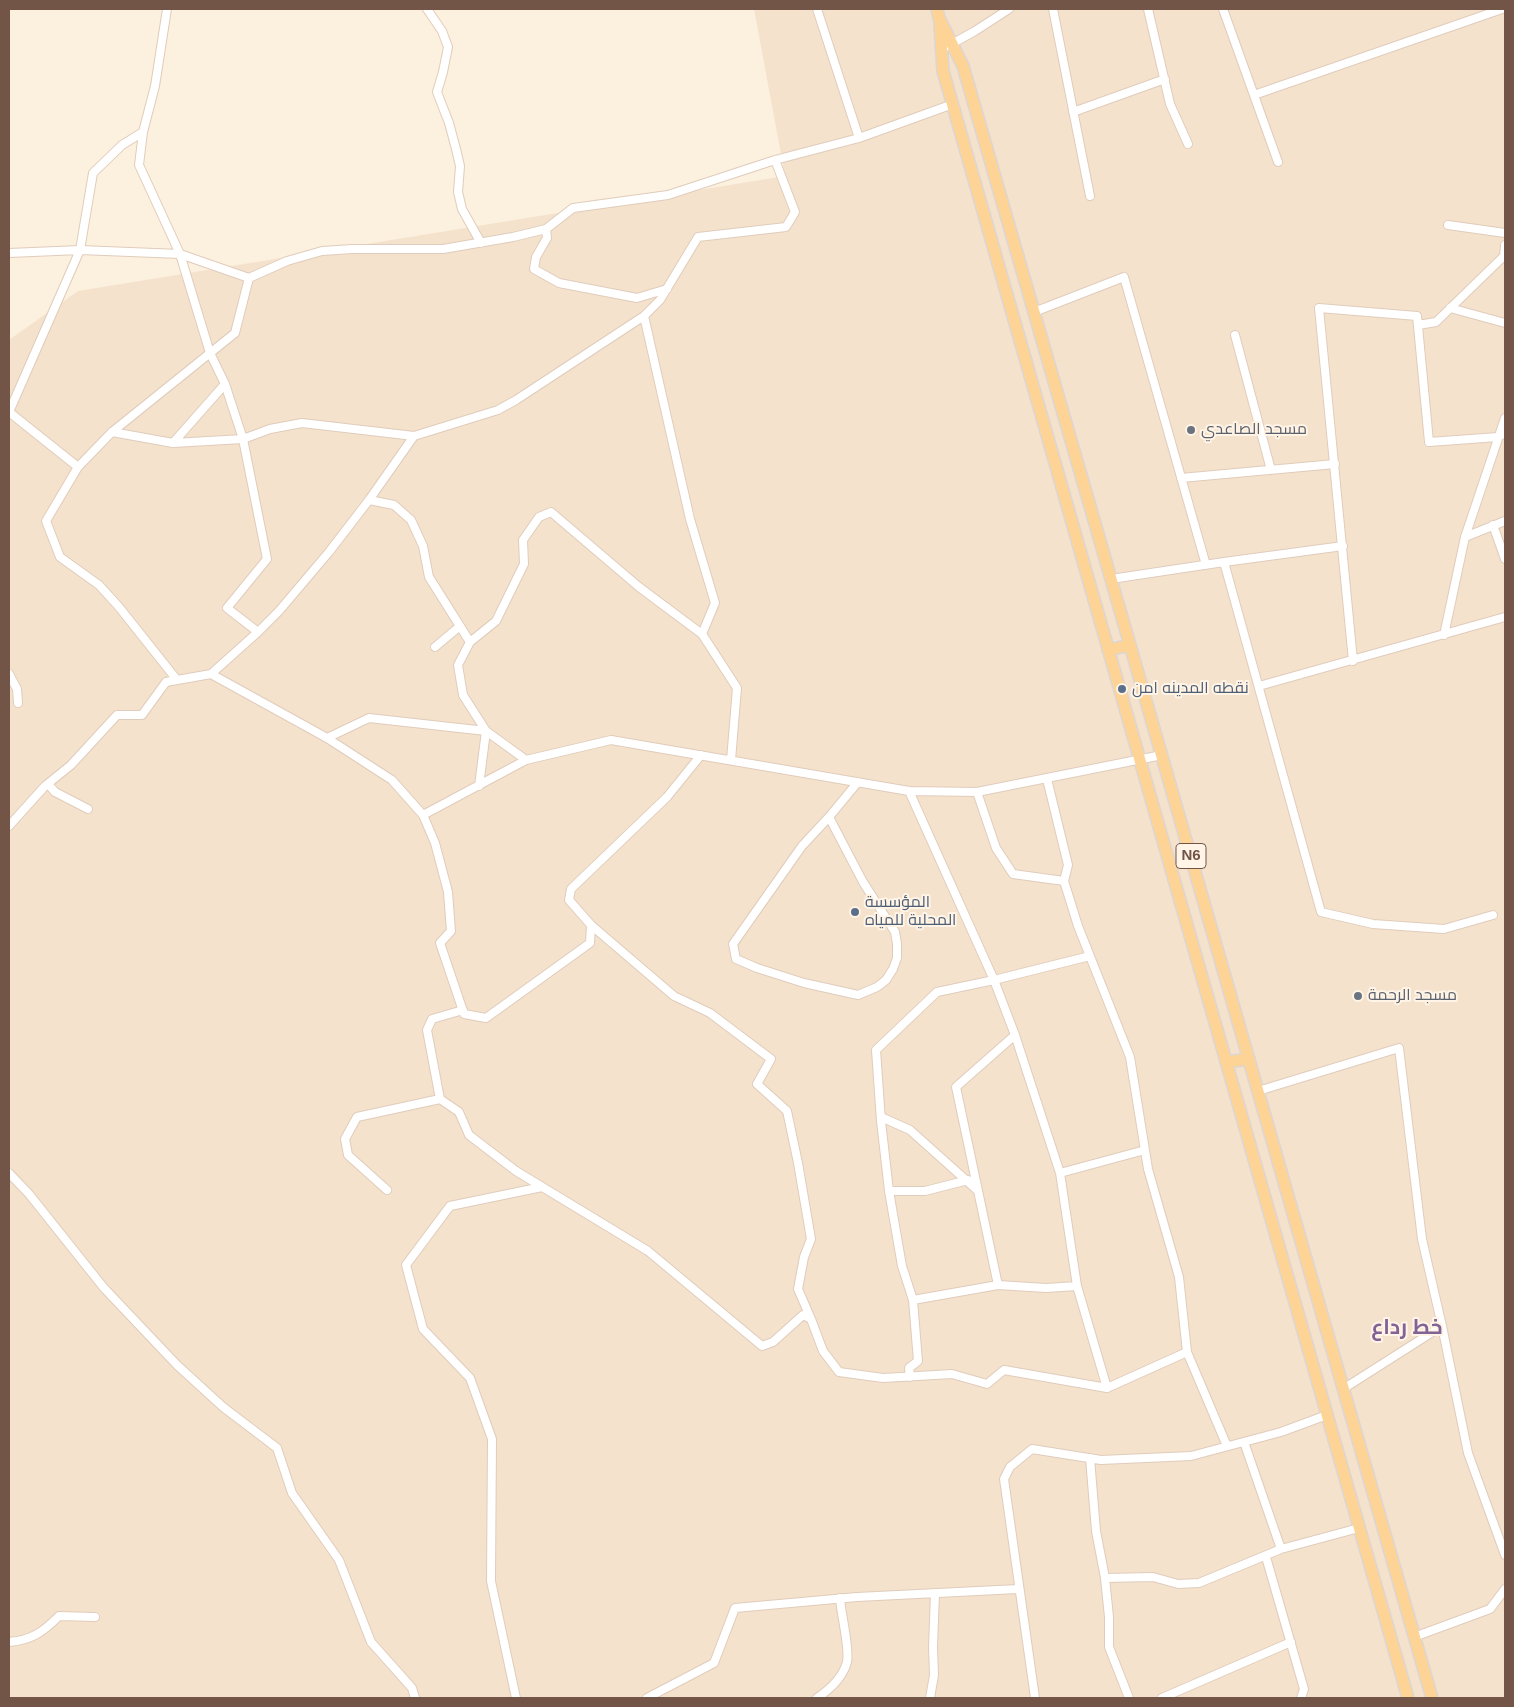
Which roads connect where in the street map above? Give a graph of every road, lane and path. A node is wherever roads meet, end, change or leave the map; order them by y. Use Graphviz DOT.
graph roads {
  1 [pos="167,9"];
  2 [pos="427,9"];
  3 [pos="817,9"];
  4 [pos="1008,9"];
  5 [pos="1053,9"];
  6 [pos="1148,9"];
  7 [pos="1224,9"];
  8 [pos="1502,9"];
  9 [pos="938,13"];
  10 [pos="947,46"];
  11 [pos="1164,79"];
  12 [pos="1254,95"];
  13 [pos="952,104"];
  14 [pos="1073,112"];
  15 [pos="143,132"];
  16 [pos="859,138"];
  17 [pos="1188,144"];
  18 [pos="775,160"];
  19 [pos="1278,162"];
  20 [pos="1090,196"];
  21 [pos="1448,225"];
  22 [pos="546,229"];
  23 [pos="1505,233"];
  24 [pos="481,243"];
  25 [pos="1505,245"];
  26 [pos="80,250"];
  27 [pos="9,253"];
  28 [pos="180,254"];
  29 [pos="249,278"];
  30 [pos="667,289"];
  31 [pos="1450,308"];
  32 [pos="1034,312"];
  33 [pos="644,316"];
  34 [pos="1505,323"];
  35 [pos="1418,325"];
  36 [pos="1235,335"];
  37 [pos="210,353"];
  38 [pos="224,384"];
  39 [pos="9,412"];
  40 [pos="1505,418"];
  41 [pos="112,432"];
  42 [pos="1502,435"];
  43 [pos="414,436"];
  44 [pos="243,439"];
  45 [pos="173,442"];
  46 [pos="1335,464"];
  47 [pos="78,467"];
  48 [pos="1270,470"];
  49 [pos="1181,478"];
  50 [pos="369,500"];
  51 [pos="1505,521"];
  52 [pos="1493,525"];
  53 [pos="1465,537"];
  54 [pos="1343,546"];
  55 [pos="1505,559"];
  56 [pos="1224,562"];
  57 [pos="1206,565"];
  58 [pos="1111,579"];
  59 [pos="1505,617"];
  60 [pos="460,626"];
  61 [pos="258,632"];
  62 [pos="702,634"];
  63 [pos="1444,635"];
  64 [pos="470,642"];
  65 [pos="1130,645"];
  66 [pos="435,647"];
  67 [pos="1108,650"];
  68 [pos="1353,661"];
  69 [pos="9,674"];
  70 [pos="211,674"];
  71 [pos="176,680"];
  72 [pos="1259,686"];
  73 [pos="18,703"];
  74 [pos="486,731"];
  75 [pos="327,738"];
  76 [pos="701,755"];
  77 [pos="1162,755"];
  78 [pos="526,760"];
  79 [pos="731,760"];
  80 [pos="1139,760"];
  81 [pos="1047,779"];
  82 [pos="858,782"];
  83 [pos="48,784"];
  84 [pos="479,786"];
  85 [pos="910,791"];
  86 [pos="976,792"];
  87 [pos="88,809"];
  88 [pos="423,815"];
  89 [pos="829,817"];
  90 [pos="9,826"];
  91 [pos="1064,881"];
  92 [pos="1493,915"];
  93 [pos="591,925"];
  94 [pos="1090,956"];
  95 [pos="994,980"];
  96 [pos="463,1010"];
  97 [pos="1015,1035"];
  98 [pos="1249,1059"];
  99 [pos="1226,1062"];
  100 [pos="1258,1091"];
  101 [pos="440,1099"];
  102 [pos="880,1117"];
  103 [pos="1145,1150"];
  104 [pos="9,1173"];
  105 [pos="1060,1173"];
  106 [pos="975,1175"];
  107 [pos="967,1181"];
  108 [pos="1284,1183"];
  109 [pos="1261,1184"];
  110 [pos="542,1188"];
  111 [pos="387,1190"];
  112 [pos="889,1191"];
  113 [pos="978,1191"];
  114 [pos="998,1285"];
  115 [pos="1077,1286"];
  116 [pos="912,1300"];
  117 [pos="811,1319"];
  118 [pos="1442,1326"];
  119 [pos="1187,1352"];
  120 [pos="910,1377"];
  121 [pos="1107,1388"];
  122 [pos="1343,1389"];
  123 [pos="1327,1415"];
  124 [pos="1244,1442"];
  125 [pos="1227,1446"];
  126 [pos="1090,1458"];
  127 [pos="1359,1528"];
  128 [pos="1281,1549"];
  129 [pos="1505,1555"];
  130 [pos="1266,1556"];
  131 [pos="1105,1578"];
  132 [pos="1018,1589"];
  133 [pos="1505,1589"];
  134 [pos="935,1593"];
  135 [pos="840,1598"];
  136 [pos="95,1617"];
  137 [pos="1414,1637"];
  138 [pos="9,1642"];
  139 [pos="1291,1642"];
  140 [pos="415,1698"];
  141 [pos="516,1698"];
  142 [pos="647,1698"];
  143 [pos="817,1698"];
  144 [pos="930,1698"];
  145 [pos="1035,1698"];
  146 [pos="1128,1698"];
  147 [pos="1162,1698"];
  148 [pos="1301,1698"];
  149 [pos="1408,1698"];
  150 [pos="1432,1698"];
  1 -- 15 [label="street"];
  2 -- 24 [label="street"];
  3 -- 16 [label="street"];
  4 -- 10 [label="street"];
  5 -- 14 [label="street"];
  6 -- 11 [label="street"];
  7 -- 12 [label="street"];
  8 -- 12 [label="street"];
  9 -- 10 [label="main road, N6"];
  10 -- 13 [label="main road, N6"];
  10 -- 32 [label="main road, N6"];
  11 -- 14 [label="street"];
  11 -- 17 [label="street"];
  12 -- 19 [label="street"];
  13 -- 16 [label="street"];
  13 -- 67 [label="main road, N6"];
  14 -- 20 [label="street"];
  15 -- 26 [label="street"];
  15 -- 28 [label="street"];
  16 -- 18 [label="street"];
  18 -- 22 [label="street"];
  18 -- 30 [label="street"];
  21 -- 23 [label="street"];
  22 -- 24 [label="street"];
  22 -- 30 [label="street"];
  24 -- 29 [label="street"];
  25 -- 31 [label="street"];
  26 -- 27 [label="street"];
  26 -- 28 [label="street"];
  26 -- 39 [label="street"];
  28 -- 29 [label="street"];
  28 -- 37 [label="street"];
  29 -- 37 [label="street"];
  30 -- 33 [label="street"];
  31 -- 34 [label="street"];
  31 -- 35 [label="street"];
  32 -- 49 [label="street"];
  32 -- 58 [label="main road, N6"];
  33 -- 43 [label="street"];
  33 -- 62 [label="street"];
  35 -- 42 [label="street"];
  35 -- 46 [label="street"];
  36 -- 48 [label="street"];
  37 -- 38 [label="street"];
  37 -- 41 [label="street"];
  38 -- 44 [label="street"];
  38 -- 45 [label="street"];
  39 -- 47 [label="street"];
  40 -- 42 [label="street"];
  41 -- 45 [label="street"];
  41 -- 47 [label="street"];
  42 -- 53 [label="street"];
  43 -- 44 [label="street"];
  43 -- 50 [label="street"];
  44 -- 45 [label="street"];
  44 -- 61 [label="street"];
  46 -- 48 [label="street"];
  46 -- 54 [label="street"];
  47 -- 71 [label="street"];
  48 -- 49 [label="street"];
  49 -- 57 [label="street"];
  50 -- 60 [label="street"];
  50 -- 61 [label="street"];
  51 -- 52 [label="street"];
  52 -- 53 [label="street"];
  52 -- 55 [label="street"];
  53 -- 63 [label="street"];
  54 -- 56 [label="street"];
  54 -- 68 [label="street"];
  56 -- 57 [label="street"];
  56 -- 72 [label="street"];
  57 -- 58 [label="street"];
  58 -- 65 [label="main road, N6"];
  59 -- 63 [label="street"];
  60 -- 64 [label="street"];
  60 -- 66 [label="street"];
  61 -- 70 [label="street"];
  62 -- 64 [label="street"];
  62 -- 79 [label="street"];
  63 -- 68 [label="street"];
  64 -- 74 [label="street"];
  65 -- 67 [label="main road"];
  65 -- 77 [label="main road, N6"];
  67 -- 80 [label="main road, N6"];
  68 -- 72 [label="street"];
  69 -- 73 [label="street"];
  70 -- 71 [label="street"];
  70 -- 75 [label="street"];
  71 -- 83 [label="street"];
  72 -- 92 [label="street"];
  74 -- 75 [label="street"];
  74 -- 78 [label="street"];
  74 -- 84 [label="street"];
  75 -- 88 [label="street"];
  76 -- 78 [label="street"];
  76 -- 79 [label="street"];
  76 -- 93 [label="street"];
  77 -- 80 [label="street"];
  77 -- 98 [label="main road, N6"];
  78 -- 84 [label="street"];
  79 -- 82 [label="street"];
  80 -- 81 [label="street"];
  80 -- 99 [label="main road, N6"];
  81 -- 86 [label="street"];
  81 -- 91 [label="street"];
  82 -- 85 [label="street"];
  82 -- 89 [label="street"];
  83 -- 87 [label="street"];
  83 -- 90 [label="street"];
  84 -- 88 [label="street"];
  85 -- 86 [label="street"];
  85 -- 95 [label="street"];
  86 -- 91 [label="street"];
  88 -- 96 [label="street"];
  89 -- 89 [label="street"];
  91 -- 94 [label="street"];
  93 -- 96 [label="street"];
  93 -- 117 [label="street"];
  94 -- 95 [label="street"];
  94 -- 103 [label="street"];
  95 -- 97 [label="street"];
  95 -- 102 [label="street"];
  96 -- 101 [label="street"];
  97 -- 105 [label="street"];
  97 -- 106 [label="street"];
  98 -- 99 [label="main road"];
  98 -- 100 [label="main road, N6"];
  99 -- 109 [label="main road, N6"];
  100 -- 108 [label="main road, N6"];
  100 -- 118 [label="street"];
  101 -- 110 [label="street"];
  101 -- 111 [label="street"];
  102 -- 107 [label="street"];
  102 -- 112 [label="street"];
  103 -- 105 [label="street"];
  103 -- 119 [label="street"];
  104 -- 140 [label="street"];
  105 -- 115 [label="street"];
  106 -- 107 [label="street"];
  106 -- 113 [label="street"];
  107 -- 112 [label="street"];
  107 -- 113 [label="street"];
  108 -- 109 [label="main road"];
  108 -- 122 [label="main road, N6"];
  109 -- 123 [label="main road, N6"];
  110 -- 117 [label="street"];
  110 -- 141 [label="street"];
  112 -- 116 [label="street"];
  113 -- 114 [label="street"];
  114 -- 115 [label="street"];
  114 -- 116 [label="street"];
  115 -- 121 [label="street"];
  116 -- 120 [label="street"];
  117 -- 120 [label="street"];
  118 -- 122 [label="street"];
  118 -- 129 [label="street"];
  119 -- 121 [label="street"];
  119 -- 125 [label="street"];
  120 -- 121 [label="street"];
  122 -- 137 [label="main road, N6"];
  123 -- 124 [label="street"];
  123 -- 127 [label="main road, N6"];
  124 -- 125 [label="street"];
  124 -- 128 [label="street"];
  125 -- 126 [label="street"];
  126 -- 131 [label="street"];
  126 -- 132 [label="street"];
  127 -- 128 [label="street"];
  127 -- 149 [label="main road, N6"];
  128 -- 130 [label="street"];
  130 -- 131 [label="street"];
  130 -- 139 [label="street"];
  131 -- 146 [label="street"];
  132 -- 134 [label="street"];
  132 -- 145 [label="street"];
  133 -- 137 [label="street"];
  134 -- 135 [label="street"];
  134 -- 144 [label="street"];
  135 -- 142 [label="street"];
  135 -- 143 [label="street"];
  136 -- 138 [label="street"];
  137 -- 150 [label="main road, N6"];
  139 -- 147 [label="street"];
  139 -- 148 [label="street"];
}
